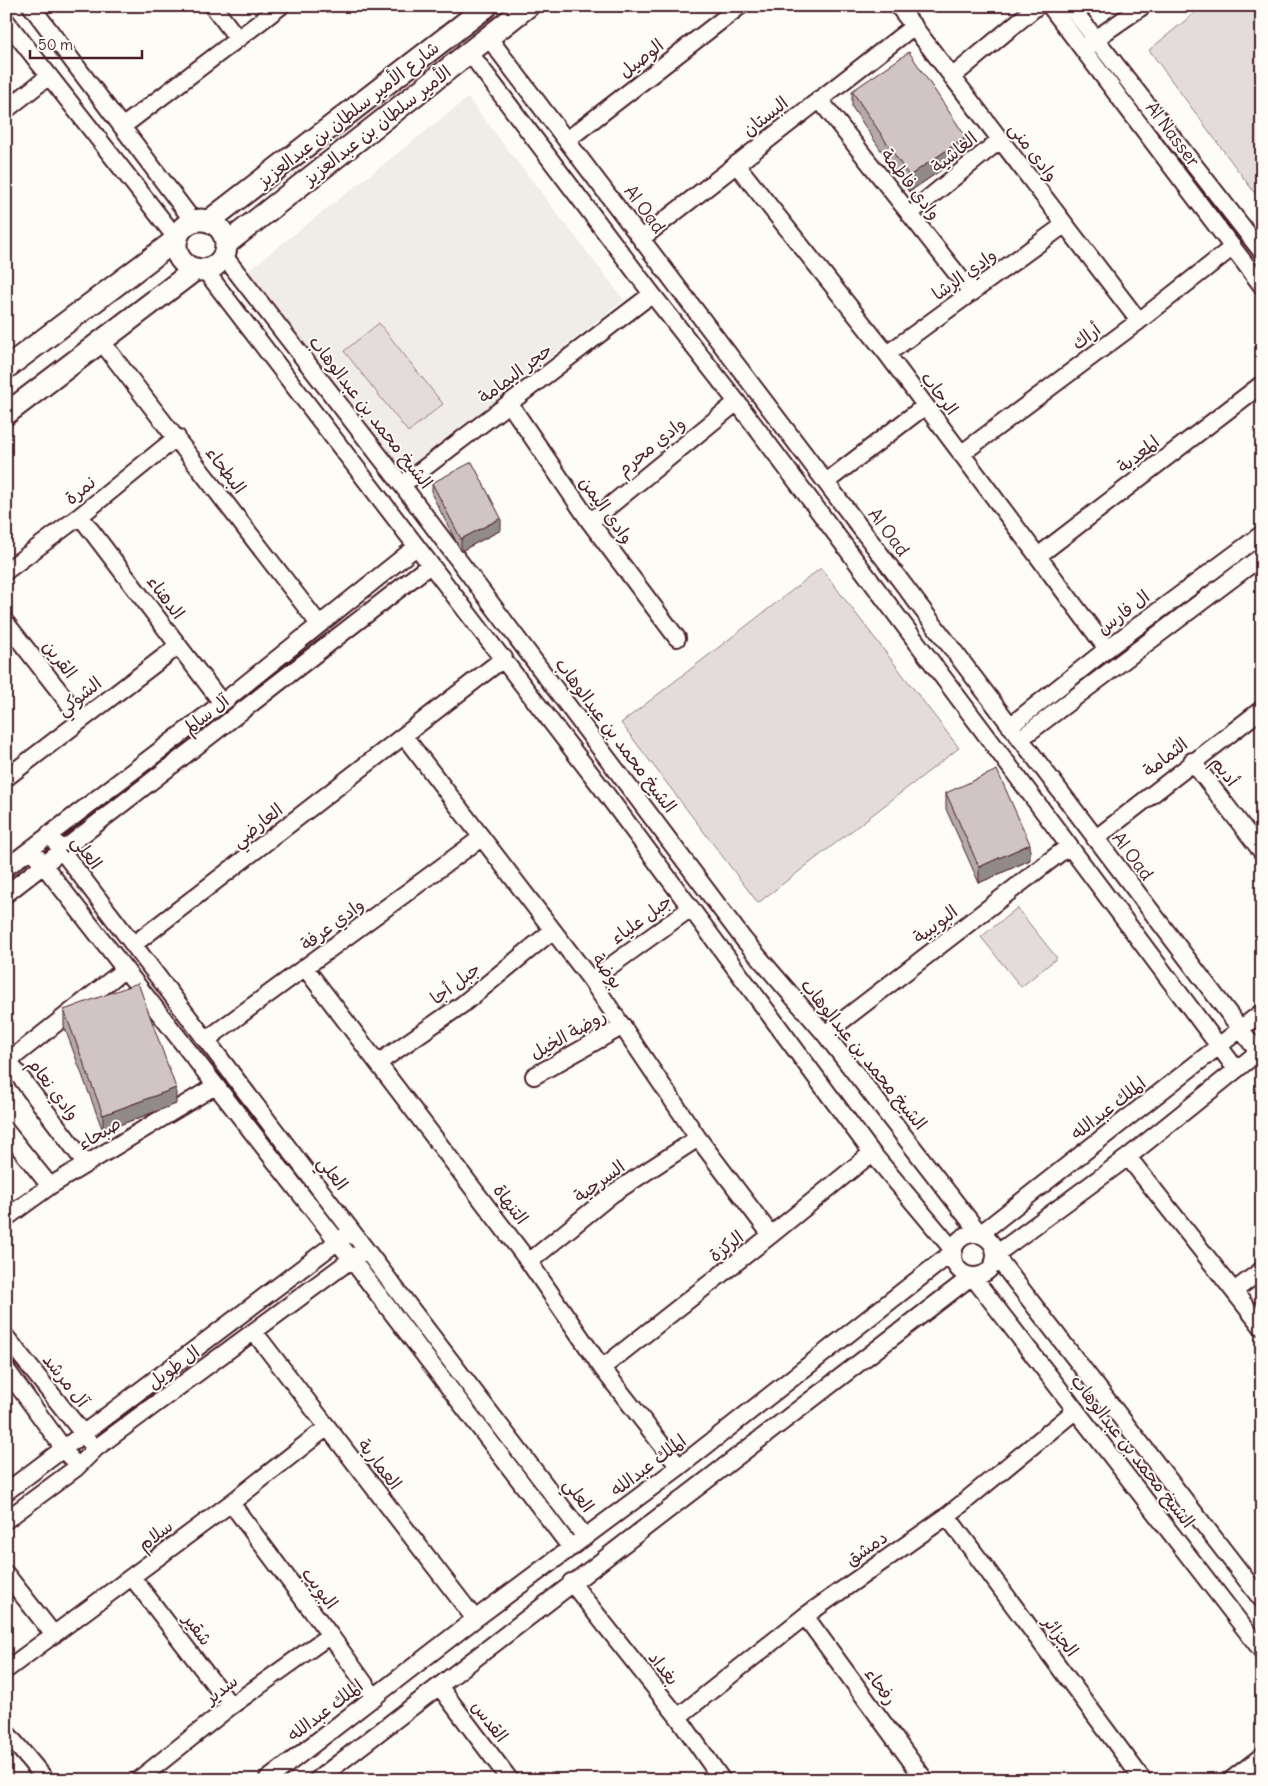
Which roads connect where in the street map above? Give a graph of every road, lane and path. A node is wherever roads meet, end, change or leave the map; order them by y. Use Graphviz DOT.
graph roads {
  1 [pos="31,6"];
  2 [pos="213,6"];
  3 [pos="281,6"];
  4 [pos="487,6"];
  5 [pos="528,6"];
  6 [pos="740,6"];
  7 [pos="898,6"];
  8 [pos="1037,6"];
  9 [pos="1050,6"];
  10 [pos="1070,6"];
  11 [pos="1143,6"];
  12 [pos="6,21"];
  13 [pos="914,26"];
  14 [pos="488,37"];
  15 [pos="238,39"];
  16 [pos="1089,43"];
  17 [pos="469,52"];
  18 [pos="49,76"];
  19 [pos="952,77"];
  20 [pos="819,99"];
  21 [pos="6,110"];
  22 [pos="122,127"];
  23 [pos="567,140"];
  24 [pos="1000,140"];
  25 [pos="736,164"];
  26 [pos="909,214"];
  27 [pos="201,221"];
  28 [pos="1064,226"];
  29 [pos="642,238"];
  30 [pos="177,239"];
  31 [pos="1233,247"];
  32 [pos="225,250"];
  33 [pos="1262,252"];
  34 [pos="200,269"];
  35 [pos="1262,286"];
  36 [pos="972,293"];
  37 [pos="652,294"];
  38 [pos="1139,321"];
  39 [pos="101,341"];
  40 [pos="887,354"];
  41 [pos="6,368"];
  42 [pos="1262,384"];
  43 [pos="737,402"];
  44 [pos="509,403"];
  45 [pos="925,406"];
  46 [pos="6,414"];
  47 [pos="177,437"];
  48 [pos="961,454"];
  49 [pos="826,482"];
  50 [pos="402,485"];
  51 [pos="80,516"];
  52 [pos="590,522"];
  53 [pos="1262,534"];
  54 [pos="416,547"];
  55 [pos="1038,556"];
  56 [pos="1262,556"];
  57 [pos="430,565"];
  58 [pos="6,571"];
  59 [pos="6,623"];
  60 [pos="319,624"];
  61 [pos="677,638"];
  62 [pos="178,646"];
  63 [pos="1108,649"];
  64 [pos="504,658"];
  65 [pos="222,703"];
  66 [pos="1262,709"];
  67 [pos="81,719"];
  68 [pos="1010,726"];
  69 [pos="404,736"];
  70 [pos="593,737"];
  71 [pos="1020,739"];
  72 [pos="574,752"];
  73 [pos="1192,761"];
  74 [pos="6,778"];
  75 [pos="49,834"];
  76 [pos="481,838"];
  77 [pos="1095,839"];
  78 [pos="1069,846"];
  79 [pos="32,849"];
  80 [pos="62,851"];
  81 [pos="1262,852"];
  82 [pos="43,865"];
  83 [pos="6,868"];
  84 [pos="6,894"];
  85 [pos="691,908"];
  86 [pos="552,931"];
  87 [pos="133,945"];
  88 [pos="125,969"];
  89 [pos="306,969"];
  90 [pos="591,980"];
  91 [pos="1262,1012"];
  92 [pos="622,1026"];
  93 [pos="1240,1029"];
  94 [pos="825,1034"];
  95 [pos="206,1040"];
  96 [pos="1219,1046"];
  97 [pos="1260,1051"];
  98 [pos="7,1062"];
  99 [pos="378,1063"];
  100 [pos="1236,1069"];
  101 [pos="534,1076"];
  102 [pos="215,1086"];
  103 [pos="6,1131"];
  104 [pos="698,1138"];
  105 [pos="872,1153"];
  106 [pos="1128,1157"];
  107 [pos="86,1164"];
  108 [pos="50,1186"];
  109 [pos="6,1218"];
  110 [pos="351,1230"];
  111 [pos="980,1234"];
  112 [pos="771,1235"];
  113 [pos="337,1242"];
  114 [pos="366,1249"];
  115 [pos="954,1251"];
  116 [pos="995,1255"];
  117 [pos="352,1260"];
  118 [pos="529,1262"];
  119 [pos="1262,1270"];
  120 [pos="972,1276"];
  121 [pos="1234,1290"];
  122 [pos="1262,1327"];
  123 [pos="255,1333"];
  124 [pos="6,1337"];
  125 [pos="602,1368"];
  126 [pos="6,1369"];
  127 [pos="1076,1410"];
  128 [pos="326,1428"];
  129 [pos="82,1433"];
  130 [pos="65,1448"];
  131 [pos="96,1448"];
  132 [pos="679,1467"];
  133 [pos="76,1468"];
  134 [pos="6,1492"];
  135 [pos="231,1504"];
  136 [pos="947,1516"];
  137 [pos="6,1520"];
  138 [pos="585,1537"];
  139 [pos="571,1548"];
  140 [pos="6,1574"];
  141 [pos="132,1577"];
  142 [pos="571,1582"];
  143 [pos="1262,1600"];
  144 [pos="805,1616"];
  145 [pos="475,1619"];
  146 [pos="54,1635"];
  147 [pos="330,1635"];
  148 [pos="1262,1651"];
  149 [pos="6,1670"];
  150 [pos="439,1686"];
  151 [pos="375,1698"];
  152 [pos="231,1706"];
  153 [pos="678,1717"];
  154 [pos="6,1732"];
  155 [pos="1262,1756"];
  156 [pos="46,1780"];
  157 [pos="138,1780"];
  158 [pos="267,1780"];
  159 [pos="317,1780"];
  160 [pos="510,1780"];
  161 [pos="722,1780"];
  162 [pos="925,1780"];
  163 [pos="1144,1780"];
  164 [pos="1231,1780"];
  1 -- 22 [label="street"];
  2 -- 15 [label="street"];
  3 -- 15 [label="street"];
  4 -- 27 [label="main road, شارع الأمير سلطان بن عبدالعزيز"];
  5 -- 14 [label="main road, الأمير سلطان بن عبدالعزيز"];
  6 -- 23 [label="street, الوصيل"];
  7 -- 13 [label="street, وادى منى"];
  8 -- 19 [label="street"];
  9 -- 16 [label="street, Al Nasser"];
  10 -- 16 [label="street, Al Nasser"];
  11 -- 16 [label="street"];
  12 -- 18 [label="street"];
  13 -- 19 [label="street, وادى منى"];
  13 -- 20 [label="street, البستان"];
  14 -- 17 [label="main road, الأمير سلطان بن عبدالعزيز"];
  14 -- 23 [label="street, Al Oad"];
  15 -- 22 [label="street"];
  16 -- 31 [label="street, Al Nasser"];
  16 -- 33 [label="street, Al Nasser"];
  17 -- 32 [label="main road, الأمير سلطان بن عبدالعزيز"];
  17 -- 37 [label="street"];
  18 -- 21 [label="street"];
  18 -- 30 [label="street"];
  19 -- 24 [label="street, وادى منى"];
  20 -- 25 [label="street, البستان"];
  20 -- 26 [label="street, وادي فاطمة"];
  22 -- 27 [label="street"];
  23 -- 29 [label="street, Al Oad"];
  24 -- 26 [label="street, الغاشية"];
  24 -- 28 [label="street, وادى منى"];
  25 -- 29 [label="street, البستان"];
  25 -- 40 [label="street, الرحاب"];
  26 -- 36 [label="street, وادي فاطمة"];
  27 -- 30 [label="main road"];
  27 -- 32 [label="main road"];
  28 -- 36 [label="street, وادي الرشا"];
  28 -- 38 [label="street, وادى منى"];
  29 -- 49 [label="street, Al Oad"];
  30 -- 34 [label="main road"];
  30 -- 41 [label="main road"];
  31 -- 35 [label="street, Al Nasser"];
  31 -- 38 [label="street, أراك"];
  32 -- 34 [label="main road"];
  32 -- 50 [label="street, الشيخ محمد بن عبدالوهاب"];
  34 -- 39 [label="main road"];
  34 -- 54 [label="street"];
  36 -- 40 [label="street, وادي الرشا"];
  37 -- 43 [label="street"];
  37 -- 44 [label="street, حجر اليمامة"];
  38 -- 48 [label="street, أراك"];
  39 -- 46 [label="main road"];
  39 -- 47 [label="street, البطحاء"];
  40 -- 45 [label="street, الرحاب"];
  42 -- 55 [label="street, المعدية"];
  43 -- 52 [label="street, وادي محرم"];
  43 -- 78 [label="street"];
  44 -- 50 [label="street, حجر اليمامة"];
  44 -- 52 [label="street, وادى اليمن"];
  45 -- 48 [label="street, الرحاب"];
  45 -- 49 [label="street"];
  47 -- 51 [label="street, نمرة"];
  47 -- 60 [label="street, البطحاء"];
  48 -- 55 [label="street, الرحاب"];
  49 -- 68 [label="street, Al Oad"];
  50 -- 70 [label="street, الشيخ محمد بن عبدالوهاب"];
  51 -- 58 [label="street, نمرة"];
  51 -- 62 [label="street, الدهناء"];
  52 -- 61 [label="street, وادى اليمن"];
  53 -- 63 [label="street, ال فارس"];
  54 -- 57 [label="street"];
  54 -- 60 [label="street, آل سالم"];
  55 -- 63 [label="street, الرحاب"];
  56 -- 71 [label="street"];
  57 -- 64 [label="street"];
  57 -- 80 [label="street, آل سالم"];
  59 -- 67 [label="street, القرين"];
  60 -- 65 [label="street, آل سالم"];
  62 -- 65 [label="street, الدهناء"];
  62 -- 67 [label="street, الشوكي"];
  63 -- 68 [label="street, ال فارس"];
  64 -- 69 [label="street, العارضي"];
  64 -- 72 [label="street"];
  65 -- 75 [label="street, آل سالم"];
  66 -- 73 [label="street, الثمامة"];
  67 -- 74 [label="street, الشوكي"];
  68 -- 71 [label="street, Al Oad"];
  69 -- 76 [label="street, بوضة"];
  69 -- 87 [label="street, العارضي"];
  70 -- 72 [label="street"];
  70 -- 94 [label="street, الشيخ محمد بن عبدالوهاب"];
  71 -- 77 [label="street, Al Oad"];
  72 -- 85 [label="street"];
  73 -- 77 [label="street, الثمامة"];
  73 -- 81 [label="street, أديم"];
  75 -- 79 [label="street, آل سالم"];
  75 -- 80 [label="street, العلي"];
  76 -- 86 [label="street, بوضة"];
  76 -- 89 [label="street, وادي عرفة"];
  77 -- 93 [label="street, Al Oad"];
  78 -- 94 [label="street, البويبية"];
  78 -- 96 [label="street"];
  79 -- 82 [label="street"];
  79 -- 83 [label="street, آل سالم"];
  80 -- 82 [label="street, آل سالم"];
  80 -- 87 [label="street, العلي"];
  82 -- 84 [label="street, آل سالم"];
  82 -- 88 [label="street"];
  85 -- 90 [label="street, جبل علياء"];
  85 -- 105 [label="street"];
  86 -- 90 [label="street, بوضة"];
  86 -- 99 [label="street, جبل أجا"];
  87 -- 95 [label="street, العلي"];
  88 -- 98 [label="street"];
  88 -- 102 [label="street"];
  89 -- 95 [label="street, وادي عرفة"];
  89 -- 99 [label="street, التنهاة"];
  90 -- 92 [label="street, بوضة"];
  91 -- 93 [label="street, الملك عبدالله"];
  92 -- 101 [label="street, روضة الخيل"];
  92 -- 104 [label="street, بوضة"];
  93 -- 96 [label="street, الملك عبدالله"];
  93 -- 97 [label="street, Al Oad"];
  94 -- 111 [label="street, الشيخ محمد بن عبدالوهاب"];
  95 -- 110 [label="street, العلي"];
  96 -- 100 [label="street"];
  96 -- 111 [label="street, الملك عبدالله"];
  97 -- 100 [label="street"];
  98 -- 107 [label="street, وادي نعام"];
  99 -- 118 [label="street, التنهاة"];
  100 -- 106 [label="street"];
  102 -- 107 [label="street, صبحاء"];
  102 -- 113 [label="street"];
  103 -- 108 [label="street"];
  104 -- 112 [label="street, بوضة"];
  104 -- 118 [label="street, السرحية"];
  105 -- 112 [label="street, الركزة"];
  105 -- 115 [label="street"];
  106 -- 116 [label="street"];
  106 -- 121 [label="street"];
  107 -- 108 [label="street, صبحاء"];
  108 -- 109 [label="street, صبحاء"];
  110 -- 113 [label="street, ال طويل"];
  110 -- 114 [label="street, العلي"];
  111 -- 115 [label="street"];
  111 -- 116 [label="street"];
  112 -- 125 [label="street, الركزة"];
  113 -- 117 [label="street"];
  113 -- 129 [label="street, ال طويل"];
  114 -- 117 [label="street, ال طويل"];
  114 -- 138 [label="street, العلي"];
  115 -- 120 [label="street"];
  115 -- 132 [label="street, الملك عبدالله"];
  116 -- 120 [label="street"];
  116 -- 143 [label="street, الشيخ محمد بن عبدالوهاب"];
  117 -- 123 [label="street, ال طويل"];
  117 -- 139 [label="street"];
  118 -- 125 [label="street, التنهاة"];
  119 -- 121 [label="street"];
  120 -- 127 [label="street, الشيخ محمد بن عبدالوهاب"];
  120 -- 142 [label="street"];
  121 -- 122 [label="street"];
  123 -- 128 [label="street, العمارية"];
  123 -- 131 [label="street, ال طويل"];
  124 -- 129 [label="street, آل مرشد"];
  125 -- 132 [label="street, التنهاة"];
  126 -- 130 [label="street"];
  127 -- 136 [label="street, دمشق"];
  127 -- 148 [label="street, الشيخ محمد بن عبدالوهاب"];
  128 -- 135 [label="street, سلام"];
  128 -- 145 [label="street, العمارية"];
  129 -- 130 [label="street, ال طويل"];
  129 -- 131 [label="street, آل مرشد"];
  130 -- 133 [label="street"];
  130 -- 134 [label="street, ال طويل"];
  131 -- 133 [label="street, ال طويل"];
  132 -- 138 [label="street, الملك عبدالله"];
  133 -- 137 [label="street, ال طويل"];
  135 -- 141 [label="street, سلام"];
  135 -- 147 [label="street, البويب"];
  136 -- 144 [label="street, دمشق"];
  136 -- 163 [label="street, الجزائر"];
  138 -- 139 [label="street, الملك عبدالله"];
  139 -- 145 [label="street, الملك عبدالله"];
  140 -- 146 [label="street"];
  141 -- 146 [label="street, سلام"];
  141 -- 152 [label="street, شقير"];
  142 -- 150 [label="street"];
  142 -- 153 [label="street, بغداد"];
  144 -- 153 [label="street, دمشق"];
  144 -- 162 [label="street, رفحاء"];
  145 -- 151 [label="street, الملك عبدالله"];
  146 -- 149 [label="street, سلام"];
  147 -- 151 [label="street, البويب"];
  147 -- 152 [label="street, سدير"];
  150 -- 159 [label="street"];
  150 -- 160 [label="street, القدس"];
  151 -- 158 [label="street, الملك عبدالله"];
  152 -- 157 [label="street, سدير"];
  153 -- 161 [label="street, بغداد"];
  154 -- 156 [label="street"];
  155 -- 164 [label="street"];
}
